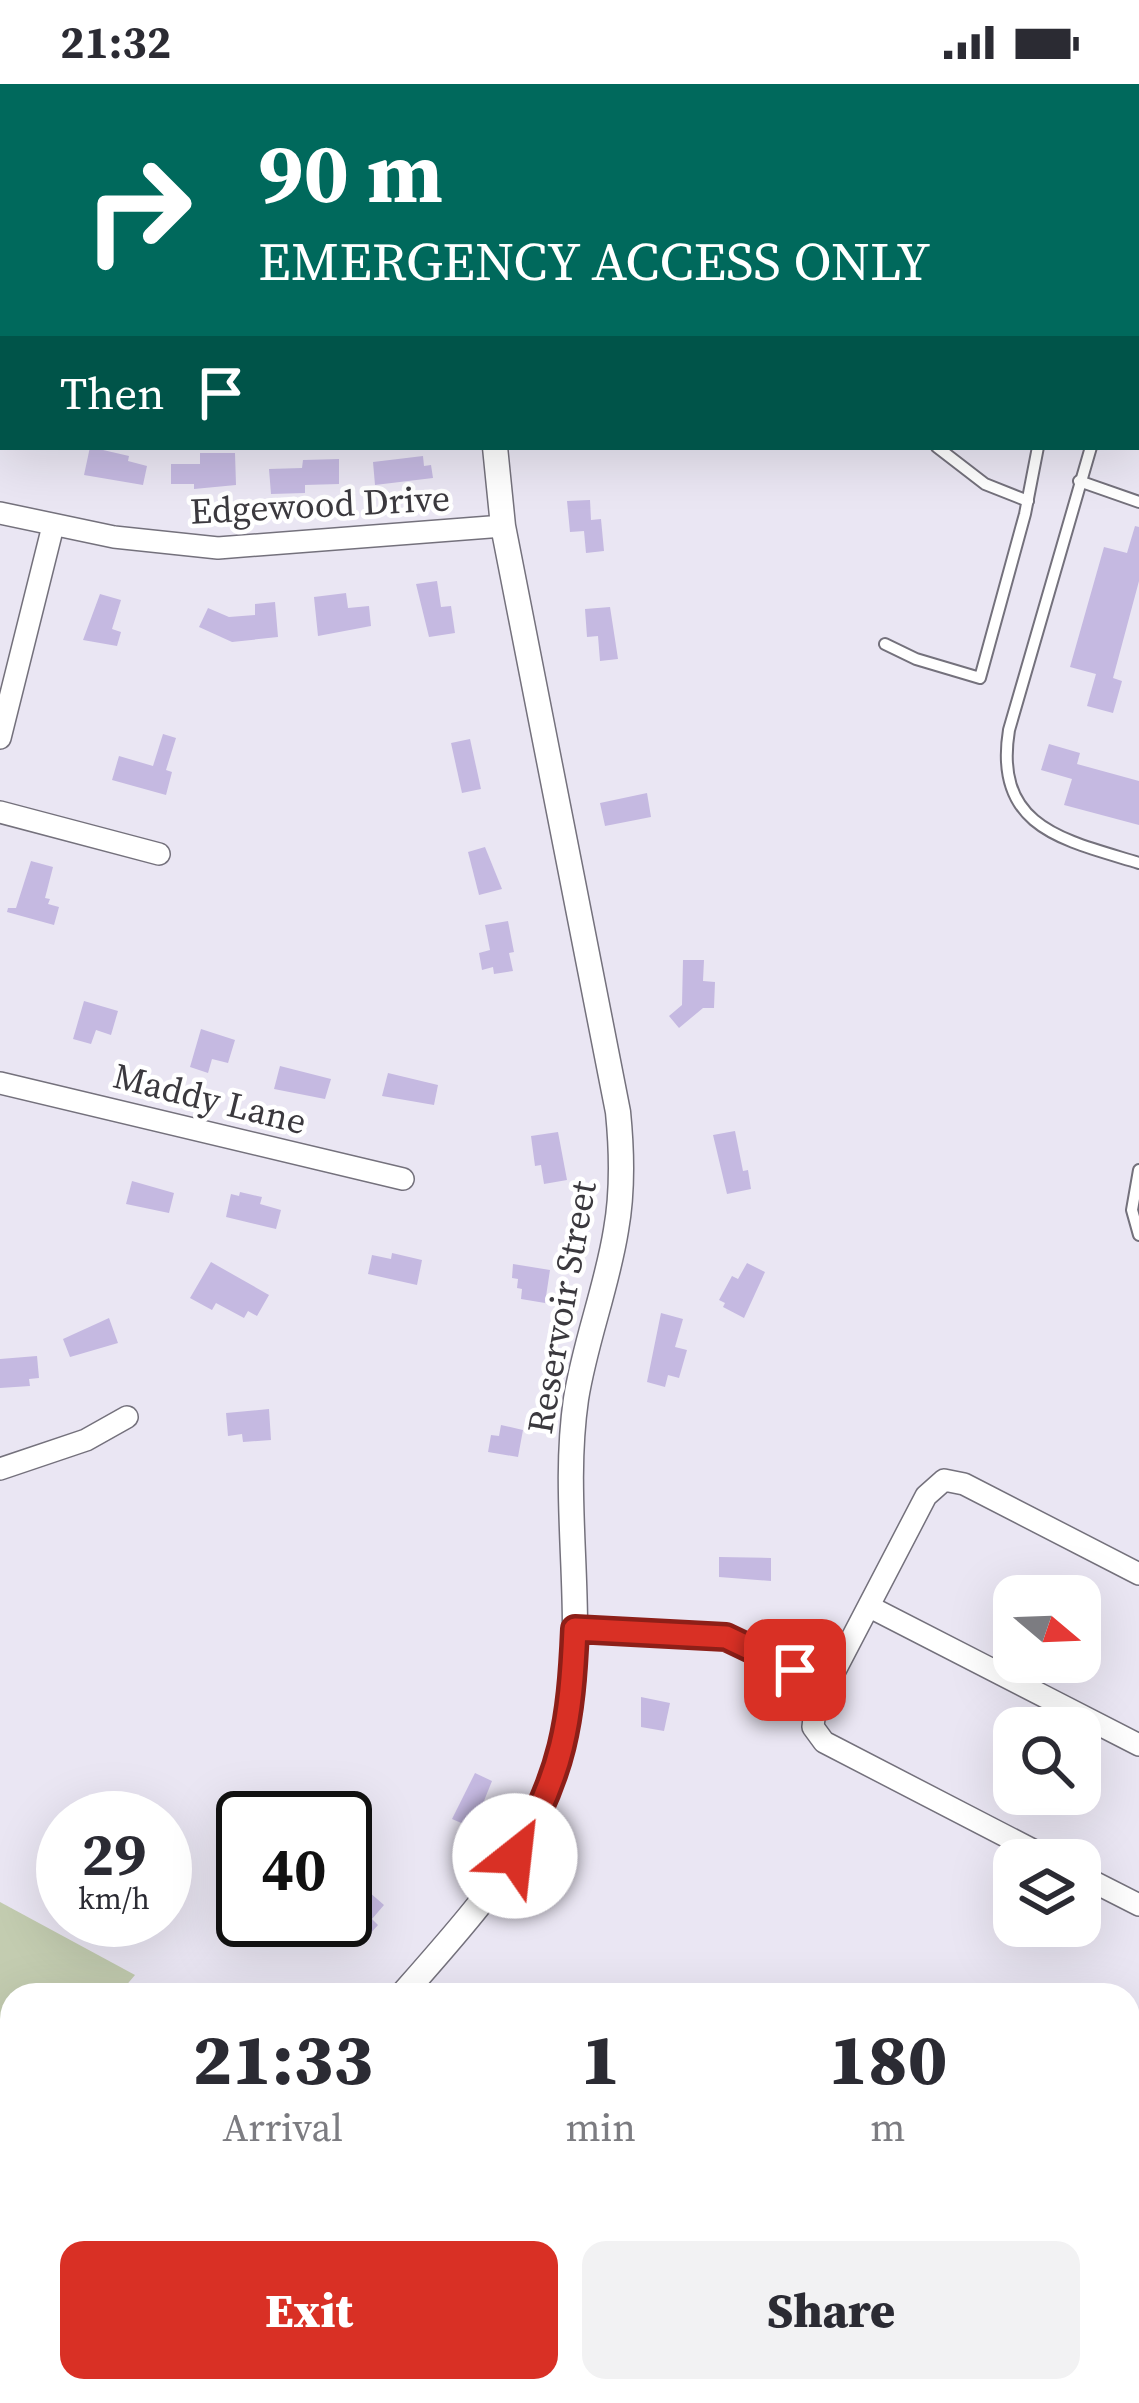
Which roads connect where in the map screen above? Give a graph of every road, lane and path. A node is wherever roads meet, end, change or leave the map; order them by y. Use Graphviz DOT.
graph roads {
  1 [pos="495,450"];
  2 [pos="941,450"];
  3 [pos="1037,450"];
  4 [pos="1090,450"];
  5 [pos="1079,482"];
  6 [pos="1028,501"];
  7 [pos="1139,502"];
  8 [pos="0,513"];
  9 [pos="53,526"];
  10 [pos="503,526"];
  11 [pos="885,644"];
  12 [pos="0,738"];
  13 [pos="0,812"];
  14 [pos="159,854"];
  15 [pos="1139,863"];
  16 [pos="0,1083"];
  17 [pos="1139,1170"];
  18 [pos="404,1180"];
  19 [pos="1139,1235"];
  20 [pos="127,1418"];
  21 [pos="0,1469"];
  22 [pos="1139,1574"];
  23 [pos="870,1607"];
  24 [pos="575,1629"];
  25 [pos="826,1687"];
  26 [pos="1139,1744"];
  27 [pos="1011,1839"];
  28 [pos="1101,1886"];
  29 [pos="1139,1905"];
  30 [pos="412,1983"];
  1 -- 10 [label="street, Reservoir Street"];
  2 -- 6 [label="lane"];
  3 -- 6 [label="lane"];
  4 -- 5 [label="lane"];
  5 -- 7 [label="lane"];
  5 -- 15 [label="lane"];
  6 -- 11 [label="lane"];
  8 -- 9 [label="street, Edgewood Drive"];
  9 -- 10 [label="street, Edgewood Drive"];
  9 -- 12 [label="street"];
  10 -- 24 [label="street, Reservoir Street"];
  13 -- 14 [label="street"];
  16 -- 18 [label="street, Maddy Lane"];
  17 -- 19 [label="lane"];
  20 -- 21 [label="street"];
  22 -- 23 [label="street"];
  23 -- 25 [label="street"];
  23 -- 26 [label="street"];
  24 -- 25 [label="lane"];
  24 -- 30 [label="street, Reservoir Street"];
  25 -- 27 [label="street"];
  28 -- 29 [label="street"];
}
